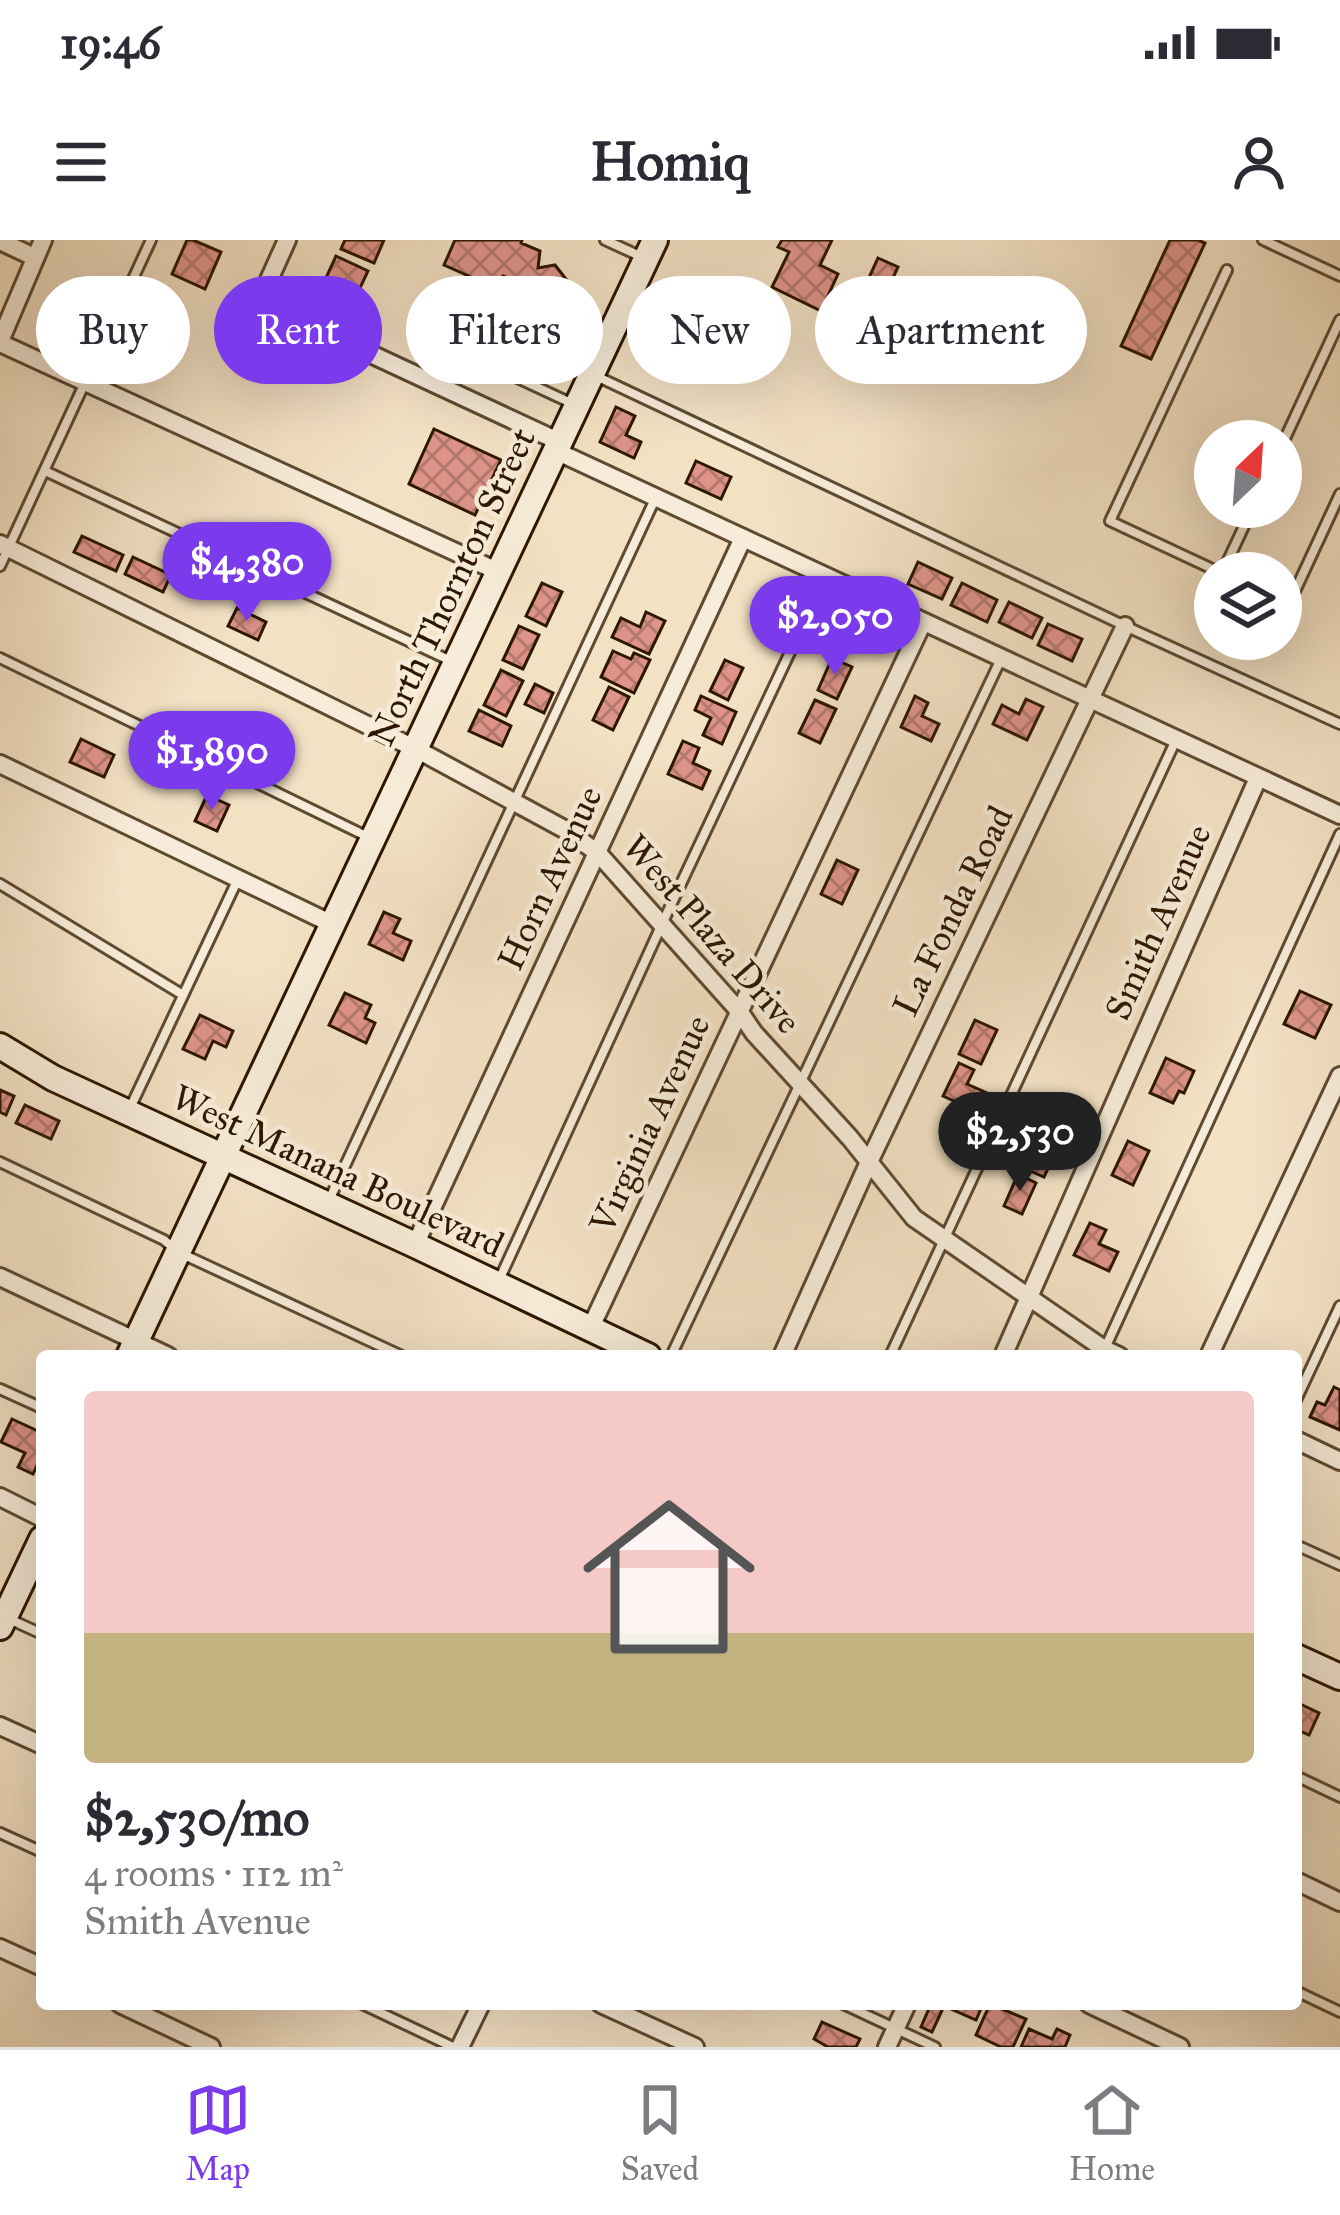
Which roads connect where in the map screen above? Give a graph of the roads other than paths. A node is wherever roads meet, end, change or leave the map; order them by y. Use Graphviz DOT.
graph roads {
  1 [pos="43,240"];
  2 [pos="151,240"];
  3 [pos="287,240"];
  4 [pos="605,240"];
  5 [pos="1263,240"];
  6 [pos="0,241"];
  7 [pos="651,250"];
  8 [pos="34,257"];
  9 [pos="1227,270"];
  10 [pos="134,276"];
  11 [pos="1340,276"];
  12 [pos="1340,320"];
  13 [pos="0,342"];
  14 [pos="603,351"];
  15 [pos="36,358"];
  16 [pos="603,379"];
  17 [pos="85,384"];
  18 [pos="92,384"];
  19 [pos="531,384"];
  20 [pos="588,384"];
  21 [pos="578,406"];
  22 [pos="1294,420"];
  23 [pos="558,447"];
  24 [pos="45,471"];
  25 [pos="1340,494"];
  26 [pos="655,497"];
  27 [pos="743,538"];
  28 [pos="4,546"];
  29 [pos="1194,560"];
  30 [pos="0,566"];
  31 [pos="499,572"];
  32 [pos="1302,574"];
  33 [pos="826,577"];
  34 [pos="923,622"];
  35 [pos="1125,626"];
  36 [pos="0,658"];
  37 [pos="1001,658"];
  38 [pos="456,664"];
  39 [pos="1091,700"];
  40 [pos="1340,724"];
  41 [pos="1176,740"];
  42 [pos="416,749"];
  43 [pos="0,764"];
  44 [pos="1258,778"];
  45 [pos="513,801"];
  46 [pos="1340,815"];
  47 [pos="1340,834"];
  48 [pos="373,839"];
  49 [pos="598,853"];
  50 [pos="238,879"];
  51 [pos="0,884"];
  52 [pos="662,923"];
  53 [pos="332,924"];
  54 [pos="183,995"];
  55 [pos="740,1011"];
  56 [pos="0,1046"];
  57 [pos="1340,1076"];
  58 [pos="800,1083"];
  59 [pos="128,1113"];
  60 [pos="222,1157"];
  61 [pos="0,1162"];
  62 [pos="869,1162"];
  63 [pos="327,1205"];
  64 [pos="945,1240"];
  65 [pos="415,1245"];
  66 [pos="178,1252"];
  67 [pos="0,1277"];
  68 [pos="497,1285"];
  69 [pos="1028,1298"];
  70 [pos="1340,1306"];
  71 [pos="590,1329"];
  72 [pos="133,1349"];
  73 [pos="388,1350"];
  74 [pos="635,1350"];
  75 [pos="674,1350"];
  76 [pos="785,1350"];
  77 [pos="893,1350"];
  78 [pos="1006,1350"];
  79 [pos="1102,1350"];
  80 [pos="1110,1350"];
  81 [pos="1212,1350"];
  82 [pos="1302,1387"];
  83 [pos="0,1389"];
  84 [pos="36,1405"];
  85 [pos="1302,1444"];
  86 [pos="1340,1461"];
  87 [pos="0,1497"];
  88 [pos="36,1515"];
  89 [pos="1302,1548"];
  90 [pos="36,1551"];
  91 [pos="1340,1565"];
  92 [pos="2,1620"];
  93 [pos="36,1632"];
  94 [pos="1302,1660"];
  95 [pos="1340,1678"];
  96 [pos="0,1726"];
  97 [pos="36,1742"];
  98 [pos="1302,1780"];
  99 [pos="1340,1797"];
  100 [pos="0,1833"];
  101 [pos="36,1849"];
  102 [pos="1302,1884"];
  103 [pos="1340,1902"];
  104 [pos="0,1948"];
  105 [pos="36,1964"];
  106 [pos="1302,1994"];
  107 [pos="133,2010"];
  108 [pos="375,2010"];
  109 [pos="478,2010"];
  110 [pos="614,2010"];
  111 [pos="856,2010"];
  112 [pos="904,2010"];
  113 [pos="1102,2010"];
  114 [pos="1340,2012"];
  115 [pos="896,2029"];
  116 [pos="211,2047"];
  117 [pos="456,2047"];
  118 [pos="695,2047"];
  119 [pos="887,2047"];
  120 [pos="935,2047"];
  121 [pos="1180,2047"];
  1 -- 8 [label="street"];
  2 -- 10 [label="lane"];
  3 -- 23 [label="street"];
  4 -- 7 [label="lane"];
  5 -- 11 [label="lane"];
  6 -- 8 [label="street"];
  7 -- 14 [label="street, North Thornton Street"];
  8 -- 13 [label="street"];
  9 -- 29 [label="lane"];
  12 -- 22 [label="lane"];
  13 -- 15 [label="street"];
  16 -- 35 [label="lane"];
  17 -- 24 [label="lane"];
  18 -- 31 [label="street"];
  19 -- 21 [label="lane"];
  20 -- 21 [label="street, North Thornton Street"];
  21 -- 23 [label="street, North Thornton Street"];
  23 -- 26 [label="street"];
  23 -- 31 [label="street, North Thornton Street"];
  24 -- 28 [label="lane"];
  24 -- 38 [label="lane"];
  25 -- 32 [label="lane"];
  26 -- 27 [label="street"];
  26 -- 45 [label="lane"];
  27 -- 33 [label="street"];
  27 -- 49 [label="street, Horn Avenue"];
  28 -- 30 [label="lane"];
  28 -- 42 [label="street, West Plaza Drive"];
  31 -- 38 [label="street, North Thornton Street"];
  33 -- 34 [label="street"];
  33 -- 52 [label="lane"];
  34 -- 37 [label="street"];
  34 -- 55 [label="street, Virginia Avenue"];
  35 -- 39 [label="street, La Fonda Road"];
  35 -- 40 [label="lane"];
  36 -- 48 [label="lane"];
  37 -- 39 [label="street"];
  37 -- 58 [label="lane"];
  38 -- 42 [label="street, North Thornton Street"];
  39 -- 41 [label="street"];
  39 -- 62 [label="street, La Fonda Road"];
  41 -- 44 [label="street"];
  41 -- 64 [label="lane"];
  42 -- 45 [label="street, West Plaza Drive"];
  42 -- 48 [label="street, North Thornton Street"];
  43 -- 50 [label="street"];
  44 -- 46 [label="street"];
  44 -- 69 [label="street, Smith Avenue"];
  45 -- 49 [label="street, West Plaza Drive"];
  45 -- 63 [label="lane"];
  47 -- 80 [label="lane"];
  48 -- 53 [label="street, North Thornton Street"];
  49 -- 52 [label="street, West Plaza Drive"];
  49 -- 65 [label="street, Horn Avenue"];
  50 -- 53 [label="street"];
  50 -- 54 [label="lane"];
  51 -- 54 [label="lane"];
  52 -- 55 [label="street, West Plaza Drive"];
  52 -- 68 [label="lane"];
  53 -- 60 [label="street, North Thornton Street"];
  54 -- 59 [label="lane"];
  55 -- 58 [label="street, West Plaza Drive"];
  55 -- 71 [label="street, Virginia Avenue"];
  56 -- 59 [label="street, West Manana Boulevard"];
  57 -- 81 [label="street"];
  58 -- 62 [label="street, West Plaza Drive"];
  58 -- 75 [label="lane"];
  59 -- 60 [label="street, West Manana Boulevard"];
  60 -- 63 [label="street, West Manana Boulevard"];
  60 -- 66 [label="street, North Thornton Street"];
  61 -- 66 [label="lane"];
  62 -- 64 [label="street, West Plaza Drive"];
  62 -- 76 [label="street, La Fonda Road"];
  63 -- 65 [label="street, West Manana Boulevard"];
  64 -- 69 [label="street, West Plaza Drive"];
  64 -- 77 [label="lane"];
  65 -- 68 [label="street, West Manana Boulevard"];
  66 -- 72 [label="street, North Thornton Street"];
  66 -- 73 [label="lane"];
  67 -- 72 [label="street"];
  68 -- 71 [label="street, West Manana Boulevard"];
  69 -- 78 [label="street, Smith Avenue"];
  69 -- 79 [label="street, West Plaza Drive"];
  70 -- 82 [label="lane"];
  71 -- 74 [label="street, West Manana Boulevard"];
  83 -- 84 [label="lane"];
  85 -- 86 [label="street"];
  87 -- 88 [label="street"];
  89 -- 91 [label="lane"];
  90 -- 92 [label="street"];
  92 -- 93 [label="lane"];
  94 -- 95 [label="street"];
  96 -- 97 [label="street"];
  98 -- 99 [label="lane"];
  100 -- 101 [label="lane"];
  102 -- 103 [label="street"];
  104 -- 105 [label="street"];
  106 -- 114 [label="lane"];
  107 -- 116 [label="street"];
  108 -- 117 [label="lane"];
  109 -- 117 [label="street"];
  110 -- 118 [label="street"];
  111 -- 115 [label="lane"];
  112 -- 115 [label="street"];
  113 -- 121 [label="street"];
  115 -- 119 [label="street"];
  115 -- 120 [label="lane"];
}
